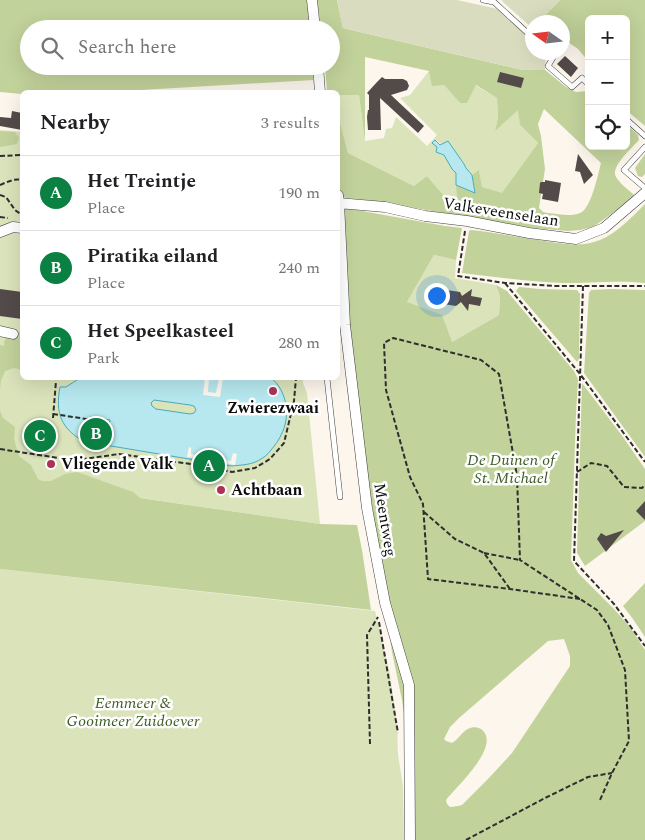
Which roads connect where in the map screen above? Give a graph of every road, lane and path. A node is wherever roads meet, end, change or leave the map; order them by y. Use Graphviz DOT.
graph roads {
  1 [pos="312,0"];
  2 [pos="483,0"];
  3 [pos="495,1"];
  4 [pos="314,20"];
  5 [pos="525,30"];
  6 [pos="552,60"];
  7 [pos="319,75"];
  8 [pos="585,81"];
  9 [pos="320,90"];
  10 [pos="630,123"];
  11 [pos="645,136"];
  12 [pos="645,147"];
  13 [pos="20,155"];
  14 [pos="0,156"];
  15 [pos="20,179"];
  16 [pos="0,185"];
  17 [pos="645,188"];
  18 [pos="645,193"];
  19 [pos="0,195"];
  20 [pos="340,200"];
  21 [pos="20,214"];
  22 [pos="20,228"];
  23 [pos="0,232"];
  24 [pos="465,234"];
  25 [pos="340,236"];
  26 [pos="505,282"];
  27 [pos="584,286"];
  28 [pos="645,286"];
  29 [pos="0,332"];
  30 [pos="13,334"];
  31 [pos="580,374"];
  32 [pos="296,380"];
  33 [pos="327,380"];
  34 [pos="56,381"];
  35 [pos="53,414"];
  36 [pos="53,418"];
  37 [pos="107,422"];
  38 [pos="0,449"];
  39 [pos="645,462"];
  40 [pos="577,472"];
  41 [pos="645,485"];
  42 [pos="340,497"];
  43 [pos="423,512"];
  44 [pos="484,553"];
  45 [pos="520,560"];
  46 [pos="510,589"];
  47 [pos="580,599"];
  48 [pos="385,603"];
  49 [pos="645,646"];
  50 [pos="370,744"];
  51 [pos="612,773"];
  52 [pos="600,800"];
  53 [pos="410,840"];
  54 [pos="466,840"];
  1 -- 4 [label="street"];
  2 -- 3 [label="lane"];
  3 -- 5 [label="lane"];
  6 -- 8 [label="lane"];
  7 -- 9 [label="street"];
  10 -- 11 [label="lane"];
  12 -- 17 [label="lane"];
  13 -- 14 [label="path"];
  15 -- 16 [label="path"];
  18 -- 20 [label="street, Valkeveenselaan"];
  19 -- 21 [label="path"];
  22 -- 23 [label="street"];
  24 -- 26 [label="path"];
  25 -- 48 [label="street, Meentweg"];
  26 -- 27 [label="path"];
  26 -- 31 [label="path"];
  27 -- 28 [label="path"];
  27 -- 31 [label="path"];
  29 -- 30 [label="street"];
  31 -- 39 [label="path"];
  31 -- 40 [label="path"];
  32 -- 38 [label="path"];
  33 -- 42 [label="lane"];
  34 -- 35 [label="path"];
  35 -- 36 [label="path"];
  35 -- 37 [label="path"];
  40 -- 41 [label="path"];
  40 -- 49 [label="path"];
  43 -- 44 [label="path"];
  43 -- 45 [label="path"];
  43 -- 46 [label="path"];
  44 -- 45 [label="path"];
  44 -- 46 [label="path"];
  45 -- 47 [label="path"];
  46 -- 47 [label="path"];
  47 -- 51 [label="path"];
  48 -- 50 [label="path"];
  48 -- 53 [label="street, Meentweg"];
  51 -- 52 [label="path"];
  51 -- 54 [label="path"];
}
